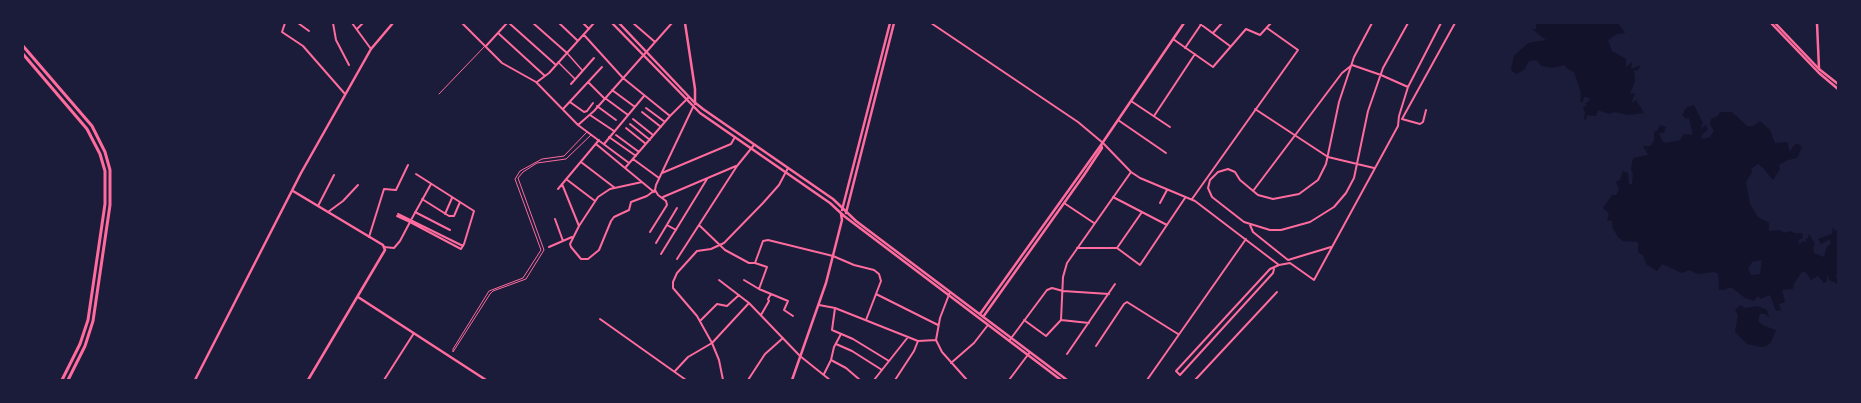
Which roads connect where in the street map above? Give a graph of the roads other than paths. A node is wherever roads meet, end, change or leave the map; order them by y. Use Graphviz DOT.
graph roads {
  1 [pos="285,23"];
  2 [pos="298,23"];
  3 [pos="333,23"];
  4 [pos="352,23"];
  5 [pos="363,23"];
  6 [pos="392,23"];
  7 [pos="508,23"];
  8 [pos="533,23"];
  9 [pos="559,23"];
  10 [pos="583,23"];
  11 [pos="594,23"];
  12 [pos="612,23"];
  13 [pos="619,23"];
  14 [pos="633,23"];
  15 [pos="672,23"];
  16 [pos="685,23"];
  17 [pos="890,23"];
  18 [pos="894,23"];
  19 [pos="931,23"];
  20 [pos="1184,23"];
  21 [pos="1222,23"];
  22 [pos="1271,23"];
  23 [pos="1372,23"];
  24 [pos="1408,23"];
  25 [pos="1441,23"];
  26 [pos="1455,23"];
  27 [pos="1770,23"];
  28 [pos="1775,23"];
  29 [pos="1817,23"];
  30 [pos="464,24"];
  31 [pos="1200,24"];
  32 [pos="1267,28"];
  33 [pos="589,29"];
  34 [pos="357,30"];
  35 [pos="309,31"];
  36 [pos="498,33"];
  37 [pos="1213,33"];
  38 [pos="584,35"];
  39 [pos="1173,39"];
  40 [pos="578,41"];
  41 [pos="655,42"];
  42 [pos="23,46"];
  43 [pos="486,46"];
  44 [pos="1230,46"];
  45 [pos="1185,48"];
  46 [pos="371,49"];
  47 [pos="647,52"];
  48 [pos="567,53"];
  49 [pos="23,54"];
  50 [pos="1196,54"];
  51 [pos="643,55"];
  52 [pos="594,58"];
  53 [pos="558,62"];
  54 [pos="349,65"];
  55 [pos="556,65"];
  56 [pos="1352,65"];
  57 [pos="602,67"];
  58 [pos="1819,69"];
  59 [pos="582,70"];
  60 [pos="1819,74"];
  61 [pos="1381,75"];
  62 [pos="545,76"];
  63 [pos="624,78"];
  64 [pos="575,79"];
  65 [pos="536,82"];
  66 [pos="588,82"];
  67 [pos="570,84"];
  68 [pos="1838,84"];
  69 [pos="1408,87"];
  70 [pos="1838,89"];
  71 [pos="612,90"];
  72 [pos="345,94"];
  73 [pos="439,94"];
  74 [pos="644,96"];
  75 [pos="689,97"];
  76 [pos="604,98"];
  77 [pos="686,100"];
  78 [pos="1131,101"];
  79 [pos="570,102"];
  80 [pos="593,103"];
  81 [pos="695,103"];
  82 [pos="598,106"];
  83 [pos="635,107"];
  84 [pos="693,107"];
  85 [pos="646,108"];
  86 [pos="1255,109"];
  87 [pos="563,110"];
  88 [pos="1426,110"];
  89 [pos="642,112"];
  90 [pos="590,115"];
  91 [pos="628,115"];
  92 [pos="670,116"];
  93 [pos="1154,116"];
  94 [pos="633,119"];
  95 [pos="1400,119"];
  96 [pos="616,120"];
  97 [pos="1118,120"];
  98 [pos="665,122"];
  99 [pos="630,124"];
  100 [pos="578,125"];
  101 [pos="661,127"];
  102 [pos="1170,127"];
  103 [pos="626,128"];
  104 [pos="614,131"];
  105 [pos="588,132"];
  106 [pos="591,135"];
  107 [pos="616,135"];
  108 [pos="654,135"];
  109 [pos="1295,135"];
  110 [pos="609,137"];
  111 [pos="735,137"];
  112 [pos="599,140"];
  113 [pos="650,140"];
  114 [pos="596,144"];
  115 [pos="604,144"];
  116 [pos="646,144"];
  117 [pos="1102,144"];
  118 [pos="754,145"];
  119 [pos="751,149"];
  120 [pos="639,152"];
  121 [pos="1166,153"];
  122 [pos="636,156"];
  123 [pos="1328,157"];
  124 [pos="633,159"];
  125 [pos="581,162"];
  126 [pos="629,163"];
  127 [pos="1358,163"];
  128 [pos="408,165"];
  129 [pos="737,166"];
  130 [pos="625,168"];
  131 [pos="788,168"];
  132 [pos="1375,168"];
  133 [pos="786,172"];
  134 [pos="1131,172"];
  135 [pos="416,174"];
  136 [pos="661,174"];
  137 [pos="334,175"];
  138 [pos="659,178"];
  139 [pos="566,179"];
  140 [pos="707,179"];
  141 [pos="642,182"];
  142 [pos="431,184"];
  143 [pos="562,184"];
  144 [pos="358,185"];
  145 [pos="616,188"];
  146 [pos="558,189"];
  147 [pos="293,190"];
  148 [pos="1167,190"];
  149 [pos="654,191"];
  150 [pos="1253,191"];
  151 [pos="663,197"];
  152 [pos="1113,197"];
  153 [pos="452,198"];
  154 [pos="1185,198"];
  155 [pos="1192,199"];
  156 [pos="422,200"];
  157 [pos="595,201"];
  158 [pos="460,202"];
  159 [pos="1059,203"];
  160 [pos="1160,203"];
  161 [pos="1063,204"];
  162 [pos="318,206"];
  163 [pos="677,208"];
  164 [pos="843,208"];
  165 [pos="328,212"];
  166 [pos="415,212"];
  167 [pos="846,212"];
  168 [pos="1142,212"];
  169 [pos="841,213"];
  170 [pos="445,214"];
  171 [pos="397,215"];
  172 [pos="844,216"];
  173 [pos="555,219"];
  174 [pos="842,220"];
  175 [pos="410,221"];
  176 [pos="1094,223"];
  177 [pos="1167,224"];
  178 [pos="667,225"];
  179 [pos="699,225"];
  180 [pos="1250,225"];
  181 [pos="579,226"];
  182 [pos="450,230"];
  183 [pos="676,230"];
  184 [pos="650,232"];
  185 [pos="369,237"];
  186 [pos="572,237"];
  187 [pos="1246,239"];
  188 [pos="563,241"];
  189 [pos="656,243"];
  190 [pos="720,245"];
  191 [pos="549,246"];
  192 [pos="1332,246"];
  193 [pos="384,247"];
  194 [pos="1077,248"];
  195 [pos="1118,248"];
  196 [pos="661,254"];
  197 [pos="833,256"];
  198 [pos="677,259"];
  199 [pos="755,263"];
  200 [pos="1279,265"];
  201 [pos="1274,269"];
  202 [pos="719,280"];
  203 [pos="744,280"];
  204 [pos="1258,283"];
  205 [pos="1115,284"];
  206 [pos="1261,286"];
  207 [pos="759,289"];
  208 [pos="1063,291"];
  209 [pos="950,292"];
  210 [pos="1277,292"];
  211 [pos="771,294"];
  212 [pos="876,294"];
  213 [pos="1109,294"];
  214 [pos="738,295"];
  215 [pos="948,295"];
  216 [pos="358,297"];
  217 [pos="749,304"];
  218 [pos="1238,304"];
  219 [pos="819,305"];
  220 [pos="1242,307"];
  221 [pos="836,308"];
  222 [pos="980,314"];
  223 [pos="761,315"];
  224 [pos="793,316"];
  225 [pos="983,317"];
  226 [pos="978,318"];
  227 [pos="600,319"];
  228 [pos="866,320"];
  229 [pos="981,320"];
  230 [pos="1024,320"];
  231 [pos="1061,320"];
  232 [pos="700,321"];
  233 [pos="1089,323"];
  234 [pos="938,325"];
  235 [pos="988,325"];
  236 [pos="414,333"];
  237 [pos="841,334"];
  238 [pos="1178,334"];
  239 [pos="908,337"];
  240 [pos="783,338"];
  241 [pos="1011,338"];
  242 [pos="936,340"];
  243 [pos="918,341"];
  244 [pos="1009,341"];
  245 [pos="712,343"];
  246 [pos="836,344"];
  247 [pos="1200,345"];
  248 [pos="1096,346"];
  249 [pos="1204,348"];
  250 [pos="453,352"];
  251 [pos="1030,352"];
  252 [pos="1067,354"];
  253 [pos="1028,355"];
  254 [pos="800,356"];
  255 [pos="450,357"];
  256 [pos="831,360"];
  257 [pos="889,361"];
  258 [pos="951,363"];
  259 [pos="882,370"];
  260 [pos="675,371"];
  261 [pos="824,374"];
  262 [pos="62,380"];
  263 [pos="68,380"];
  264 [pos="195,380"];
  265 [pos="308,380"];
  266 [pos="384,380"];
  267 [pos="486,380"];
  268 [pos="686,380"];
  269 [pos="723,380"];
  270 [pos="748,380"];
  271 [pos="792,380"];
  272 [pos="830,380"];
  273 [pos="860,380"];
  274 [pos="874,380"];
  275 [pos="895,380"];
  276 [pos="967,380"];
  277 [pos="1009,380"];
  278 [pos="1061,380"];
  279 [pos="1067,380"];
  280 [pos="1147,380"];
  281 [pos="1195,380"];
  1 -- 72 [label="street"];
  2 -- 35 [label="street"];
  3 -- 54 [label="street"];
  4 -- 34 [label="street"];
  5 -- 34 [label="street"];
  6 -- 46 [label="street"];
  7 -- 36 [label="street"];
  7 -- 55 [label="street"];
  8 -- 48 [label="street"];
  9 -- 40 [label="street"];
  10 -- 33 [label="street"];
  11 -- 33 [label="street"];
  12 -- 51 [label="street"];
  13 -- 47 [label="street"];
  14 -- 41 [label="street"];
  15 -- 41 [label="street"];
  16 -- 81 [label="street"];
  17 -- 164 [label="street"];
  18 -- 167 [label="street"];
  19 -- 117 [label="street"];
  20 -- 39 [label="street"];
  21 -- 37 [label="street"];
  22 -- 32 [label="street"];
  23 -- 56 [label="street"];
  24 -- 61 [label="street"];
  25 -- 69 [label="street"];
  26 -- 95 [label="street"];
  27 -- 60 [label="street"];
  28 -- 58 [label="street"];
  29 -- 58 [label="street"];
  30 -- 43 [label="street"];
  31 -- 37 [label="street"];
  31 -- 45 [label="street"];
  32 -- 44 [label="street"];
  32 -- 86 [label="street"];
  33 -- 38 [label="street"];
  34 -- 46 [label="street"];
  36 -- 43 [label="street"];
  36 -- 62 [label="street"];
  37 -- 44 [label="street"];
  38 -- 40 [label="street"];
  38 -- 63 [label="street"];
  39 -- 45 [label="street"];
  39 -- 78 [label="street"];
  40 -- 48 [label="street"];
  41 -- 47 [label="street"];
  42 -- 263 [label="highway"];
  43 -- 65 [label="street"];
  43 -- 73 [label="lane"];
  44 -- 50 [label="street"];
  45 -- 50 [label="street"];
  46 -- 72 [label="street"];
  47 -- 51 [label="street"];
  47 -- 75 [label="street"];
  48 -- 53 [label="street"];
  48 -- 59 [label="street"];
  49 -- 262 [label="highway"];
  50 -- 93 [label="street"];
  51 -- 63 [label="street"];
  51 -- 77 [label="street"];
  52 -- 59 [label="street"];
  53 -- 55 [label="street"];
  53 -- 64 [label="street"];
  55 -- 62 [label="street"];
  56 -- 61 [label="street"];
  56 -- 109 [label="street"];
  56 -- 123 [label="street"];
  57 -- 66 [label="street"];
  58 -- 60 [label="street"];
  58 -- 68 [label="street"];
  59 -- 64 [label="street"];
  60 -- 70 [label="street"];
  61 -- 69 [label="street"];
  61 -- 127 [label="street"];
  62 -- 65 [label="street"];
  63 -- 71 [label="street"];
  63 -- 74 [label="street"];
  64 -- 67 [label="street"];
  65 -- 87 [label="street"];
  66 -- 76 [label="street"];
  66 -- 79 [label="street"];
  69 -- 95 [label="street"];
  71 -- 76 [label="street"];
  71 -- 83 [label="street"];
  72 -- 147 [label="street"];
  74 -- 83 [label="street"];
  74 -- 92 [label="street"];
  75 -- 77 [label="street"];
  75 -- 81 [label="street"];
  76 -- 82 [label="street"];
  76 -- 91 [label="street"];
  77 -- 84 [label="street"];
  77 -- 92 [label="street"];
  78 -- 93 [label="street"];
  78 -- 97 [label="street"];
  79 -- 80 [label="street"];
  79 -- 87 [label="street"];
  81 -- 84 [label="street"];
  81 -- 118 [label="street"];
  82 -- 90 [label="street"];
  82 -- 96 [label="street"];
  83 -- 91 [label="street"];
  84 -- 111 [label="street"];
  84 -- 136 [label="street"];
  85 -- 98 [label="street"];
  86 -- 109 [label="street"];
  86 -- 155 [label="street"];
  87 -- 100 [label="street"];
  88 -- 95 [label="street"];
  89 -- 101 [label="street"];
  90 -- 100 [label="street"];
  90 -- 104 [label="street"];
  91 -- 104 [label="street"];
  92 -- 98 [label="street"];
  93 -- 102 [label="street"];
  94 -- 108 [label="street"];
  95 -- 132 [label="street"];
  97 -- 117 [label="street"];
  97 -- 121 [label="street"];
  98 -- 101 [label="street"];
  99 -- 113 [label="street"];
  100 -- 105 [label="street"];
  101 -- 108 [label="street"];
  103 -- 116 [label="street"];
  104 -- 110 [label="street"];
  105 -- 106 [label="street"];
  105 -- 250 [label="lane"];
  106 -- 112 [label="street"];
  106 -- 250 [label="lane"];
  107 -- 120 [label="street"];
  108 -- 113 [label="street"];
  109 -- 123 [label="street"];
  109 -- 150 [label="street"];
  110 -- 115 [label="street"];
  110 -- 122 [label="street"];
  111 -- 119 [label="street"];
  111 -- 136 [label="street"];
  112 -- 114 [label="street"];
  112 -- 115 [label="street"];
  113 -- 116 [label="street"];
  114 -- 125 [label="street"];
  114 -- 130 [label="street"];
  115 -- 126 [label="street"];
  116 -- 120 [label="street"];
  117 -- 134 [label="street"];
  117 -- 159 [label="street"];
  117 -- 161 [label="street"];
  118 -- 119 [label="street"];
  118 -- 131 [label="street"];
  119 -- 129 [label="street"];
  119 -- 133 [label="street"];
  120 -- 122 [label="street"];
  122 -- 124 [label="street"];
  123 -- 127 [label="street"];
  123 -- 150 [label="street"];
  124 -- 126 [label="street"];
  124 -- 138 [label="street"];
  125 -- 139 [label="street"];
  125 -- 145 [label="street"];
  126 -- 130 [label="street"];
  127 -- 132 [label="street"];
  127 -- 180 [label="street"];
  128 -- 185 [label="street"];
  129 -- 140 [label="street"];
  129 -- 179 [label="street"];
  130 -- 141 [label="street"];
  131 -- 133 [label="street"];
  131 -- 164 [label="street"];
  132 -- 192 [label="street"];
  133 -- 169 [label="street"];
  133 -- 190 [label="street"];
  134 -- 148 [label="street"];
  134 -- 152 [label="street"];
  135 -- 142 [label="street"];
  136 -- 138 [label="street"];
  137 -- 162 [label="street"];
  138 -- 149 [label="street"];
  139 -- 143 [label="street"];
  139 -- 157 [label="street"];
  140 -- 151 [label="street"];
  140 -- 183 [label="street"];
  141 -- 145 [label="street"];
  141 -- 149 [label="street"];
  142 -- 153 [label="street"];
  142 -- 156 [label="street"];
  143 -- 146 [label="street"];
  143 -- 181 [label="street"];
  144 -- 165 [label="street"];
  145 -- 157 [label="street"];
  147 -- 162 [label="street"];
  147 -- 264 [label="street"];
  148 -- 154 [label="street"];
  148 -- 160 [label="street"];
  149 -- 151 [label="street"];
  149 -- 186 [label="street"];
  150 -- 180 [label="street"];
  151 -- 184 [label="street"];
  152 -- 168 [label="street"];
  152 -- 176 [label="street"];
  153 -- 158 [label="street"];
  153 -- 170 [label="street"];
  154 -- 155 [label="street"];
  154 -- 177 [label="street"];
  155 -- 187 [label="street"];
  156 -- 166 [label="street"];
  156 -- 170 [label="street"];
  157 -- 181 [label="street"];
  158 -- 170 [label="street"];
  158 -- 175 [label="street"];
  159 -- 161 [label="street"];
  159 -- 222 [label="street"];
  161 -- 176 [label="street"];
  161 -- 225 [label="street"];
  162 -- 165 [label="street"];
  163 -- 178 [label="street"];
  164 -- 167 [label="street"];
  164 -- 169 [label="street"];
  165 -- 185 [label="street"];
  166 -- 175 [label="street"];
  166 -- 182 [label="street"];
  167 -- 172 [label="street"];
  167 -- 209 [label="street"];
  168 -- 177 [label="street"];
  168 -- 195 [label="street"];
  169 -- 172 [label="street"];
  169 -- 174 [label="street"];
  171 -- 175 [label="street"];
  172 -- 174 [label="street"];
  172 -- 215 [label="street"];
  173 -- 188 [label="street"];
  174 -- 197 [label="street"];
  175 -- 193 [label="street"];
  176 -- 194 [label="street"];
  177 -- 195 [label="street"];
  178 -- 183 [label="street"];
  178 -- 189 [label="street"];
  179 -- 190 [label="street"];
  179 -- 198 [label="street"];
  180 -- 192 [label="street"];
  181 -- 186 [label="street"];
  183 -- 196 [label="street"];
  185 -- 193 [label="street"];
  186 -- 188 [label="street"];
  187 -- 200 [label="street"];
  187 -- 238 [label="street"];
  188 -- 191 [label="street"];
  190 -- 199 [label="street"];
  190 -- 232 [label="street"];
  192 -- 200 [label="street"];
  193 -- 216 [label="street"];
  194 -- 195 [label="street"];
  194 -- 208 [label="street"];
  197 -- 199 [label="street"];
  197 -- 212 [label="street"];
  197 -- 219 [label="street"];
  199 -- 207 [label="street"];
  200 -- 201 [label="street"];
  201 -- 204 [label="street"];
  201 -- 206 [label="street"];
  202 -- 214 [label="street"];
  203 -- 207 [label="street"];
  204 -- 206 [label="street"];
  204 -- 218 [label="street"];
  205 -- 213 [label="street"];
  206 -- 220 [label="street"];
  207 -- 211 [label="street"];
  208 -- 213 [label="street"];
  208 -- 230 [label="street"];
  208 -- 231 [label="street"];
  209 -- 215 [label="street"];
  209 -- 222 [label="street"];
  210 -- 281 [label="street"];
  211 -- 223 [label="street"];
  211 -- 224 [label="street"];
  212 -- 228 [label="street"];
  212 -- 234 [label="street"];
  213 -- 233 [label="street"];
  214 -- 217 [label="street"];
  214 -- 232 [label="street"];
  215 -- 226 [label="street"];
  215 -- 234 [label="street"];
  216 -- 236 [label="street"];
  216 -- 265 [label="street"];
  217 -- 223 [label="street"];
  217 -- 245 [label="street"];
  218 -- 220 [label="street"];
  218 -- 247 [label="street"];
  219 -- 221 [label="street"];
  219 -- 254 [label="street"];
  220 -- 249 [label="street"];
  221 -- 228 [label="street"];
  221 -- 237 [label="street"];
  222 -- 225 [label="street"];
  222 -- 226 [label="street"];
  223 -- 240 [label="street"];
  225 -- 229 [label="street"];
  225 -- 241 [label="street"];
  226 -- 229 [label="street"];
  227 -- 260 [label="street"];
  228 -- 239 [label="street"];
  229 -- 235 [label="street"];
  230 -- 231 [label="street"];
  230 -- 241 [label="street"];
  231 -- 233 [label="street"];
  232 -- 245 [label="street"];
  233 -- 252 [label="street"];
  234 -- 242 [label="street"];
  235 -- 244 [label="street"];
  235 -- 258 [label="street"];
  236 -- 255 [label="street"];
  236 -- 266 [label="street"];
  237 -- 246 [label="street"];
  237 -- 257 [label="street"];
  238 -- 248 [label="street"];
  238 -- 280 [label="street"];
  239 -- 243 [label="street"];
  239 -- 257 [label="street"];
  240 -- 254 [label="street"];
  240 -- 270 [label="street"];
  241 -- 244 [label="street"];
  241 -- 251 [label="street"];
  242 -- 243 [label="street"];
  242 -- 258 [label="street"];
  243 -- 275 [label="street"];
  244 -- 253 [label="street"];
  245 -- 260 [label="street"];
  245 -- 269 [label="street"];
  246 -- 256 [label="street"];
  246 -- 259 [label="street"];
  247 -- 249 [label="street"];
  247 -- 249 [label="street"];
  250 -- 255 [label="lane"];
  251 -- 253 [label="street"];
  251 -- 279 [label="street"];
  253 -- 277 [label="street"];
  253 -- 278 [label="street"];
  254 -- 261 [label="street"];
  254 -- 271 [label="street"];
  255 -- 267 [label="street"];
  256 -- 261 [label="street"];
  256 -- 273 [label="street"];
  257 -- 259 [label="street"];
  258 -- 276 [label="street"];
  259 -- 274 [label="street"];
  260 -- 268 [label="street"];
  261 -- 272 [label="street"];
}
